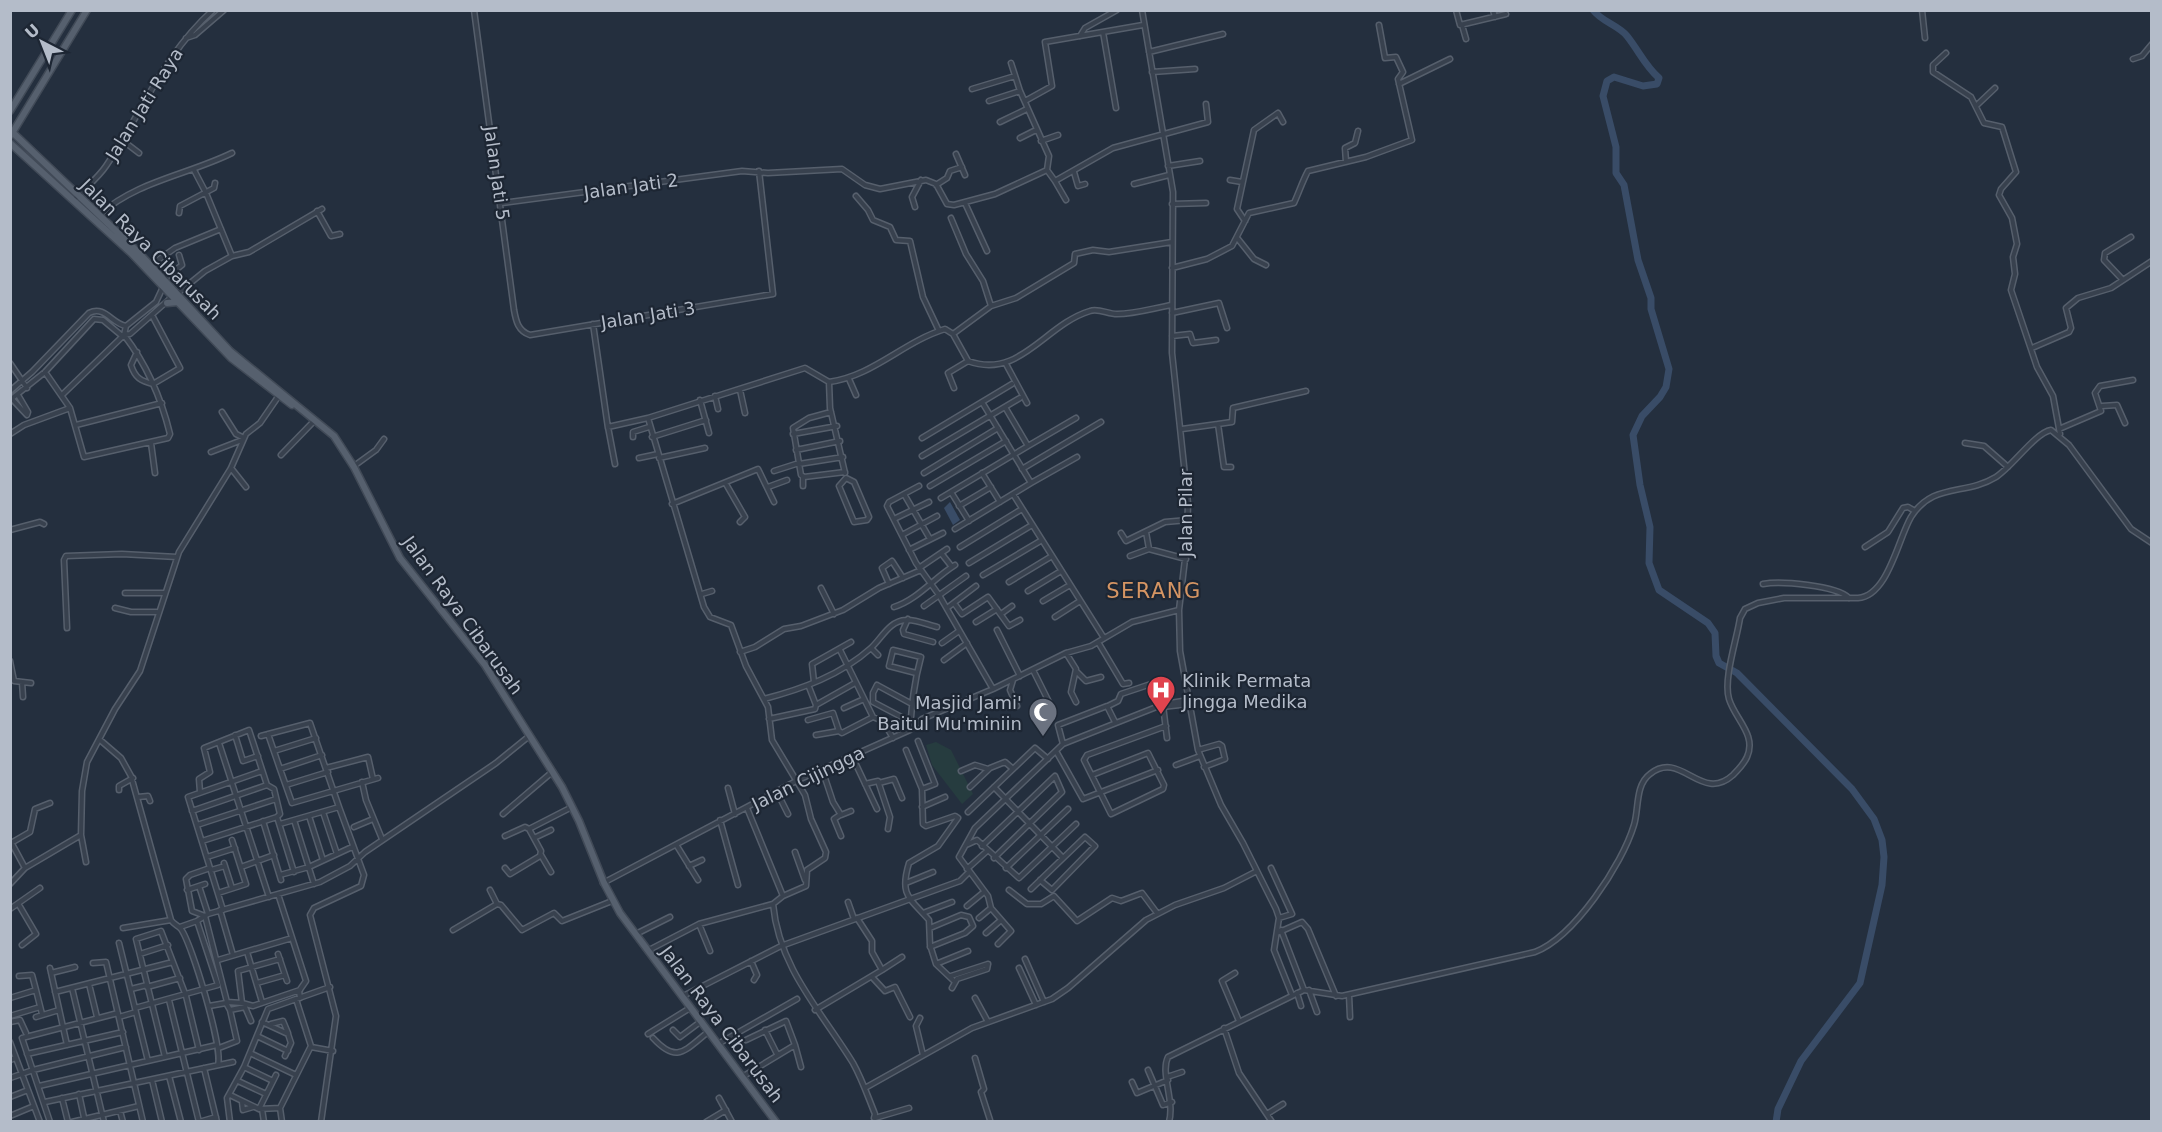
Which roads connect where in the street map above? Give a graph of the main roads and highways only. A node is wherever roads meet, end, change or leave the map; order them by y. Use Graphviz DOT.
graph roads {
  1 [pos="72,10"];
  2 [pos="87,10"];
  3 [pos="10,111"];
  4 [pos="11,133"];
  5 [pos="10,143"];
  6 [pos="76,197"];
  7 [pos="176,297"];
  8 [pos="166,304"];
  9 [pos="315,420"];
  10 [pos="529,740"];
  11 [pos="536,750"];
  12 [pos="603,883"];
  13 [pos="716,1042"];
  14 [pos="775,1122"];
  1 -- 3 [label="main road"];
  2 -- 4 [label="main road"];
  4 -- 6 [label="main road, Jalan Raya Cibarusah"];
  5 -- 6 [label="main road, Jalan Raya Cibarusah"];
  6 -- 7 [label="main road, Jalan Raya Cibarusah"];
  6 -- 7 [label="main road, Jalan Raya Cibarusah"];
  7 -- 8 [label="main road"];
  7 -- 9 [label="main road, Jalan Raya Cibarusah"];
  9 -- 10 [label="main road, Jalan Raya Cibarusah"];
  9 -- 10 [label="main road, Jalan Raya Cibarusah"];
  10 -- 11 [label="main road, Jalan Raya Cibarusah"];
  11 -- 12 [label="main road, Jalan Raya Cibarusah"];
  11 -- 12 [label="main road, Jalan Raya Cibarusah"];
  12 -- 13 [label="main road, Jalan Raya Cibarusah"];
  12 -- 13 [label="main road, Jalan Raya Cibarusah"];
  13 -- 14 [label="main road, Jalan Raya Cibarusah"];
  13 -- 14 [label="main road, Jalan Raya Cibarusah"];
}
